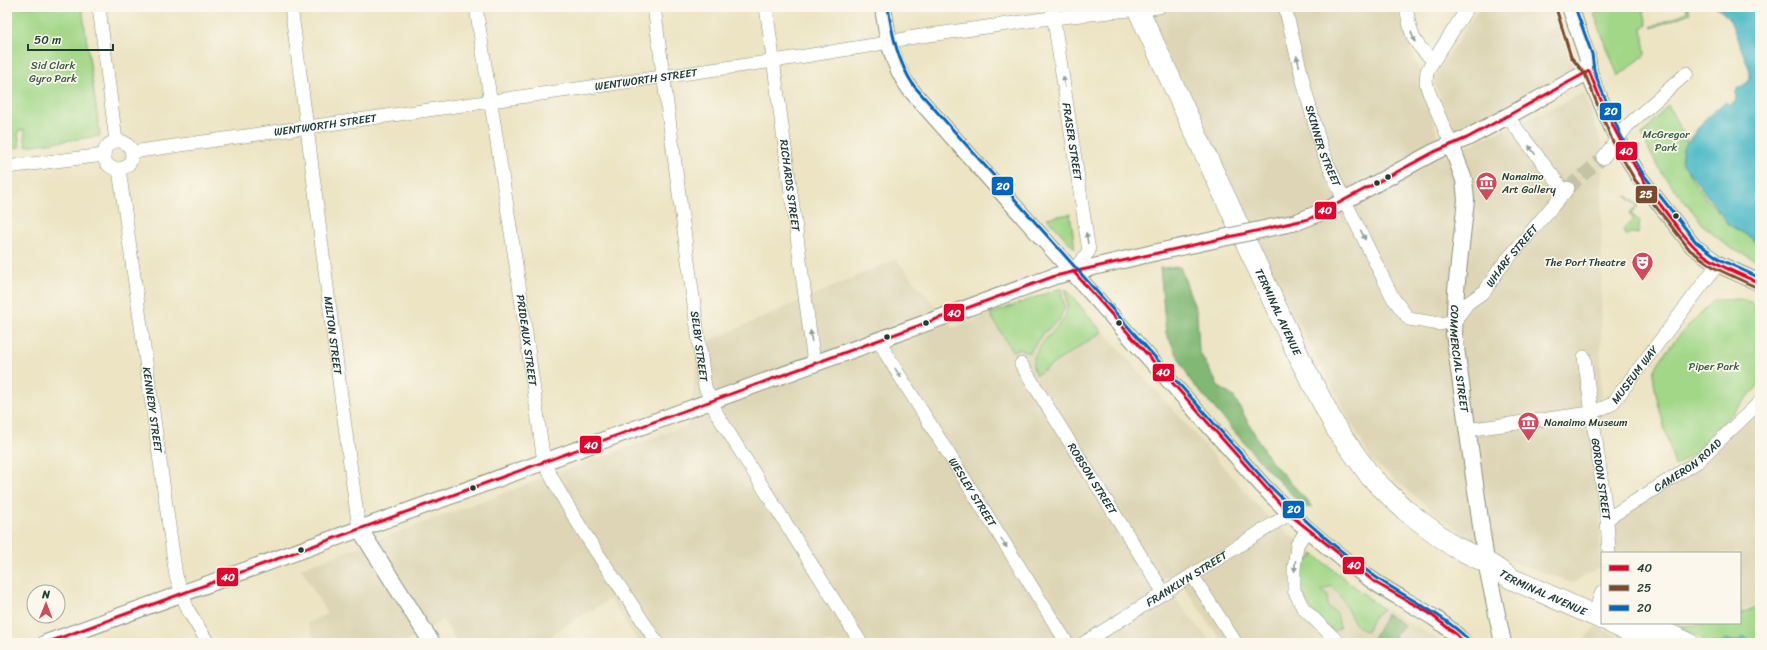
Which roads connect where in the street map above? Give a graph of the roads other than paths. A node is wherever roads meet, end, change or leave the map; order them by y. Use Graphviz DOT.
graph roads {
  1 [pos="99,7"];
  2 [pos="291,7"];
  3 [pos="476,7"];
  4 [pos="654,7"];
  5 [pos="766,7"];
  6 [pos="883,7"];
  7 [pos="1159,7"];
  8 [pos="1285,7"];
  9 [pos="1406,7"];
  10 [pos="1468,7"];
  11 [pos="1561,7"];
  12 [pos="1570,7"];
  13 [pos="1136,8"];
  14 [pos="1053,12"];
  15 [pos="889,42"];
  16 [pos="1433,60"];
  17 [pos="774,61"];
  18 [pos="1589,71"];
  19 [pos="1686,73"];
  20 [pos="664,76"];
  21 [pos="489,101"];
  22 [pos="1507,116"];
  23 [pos="307,126"];
  24 [pos="1617,138"];
  25 [pos="116,141"];
  26 [pos="1451,144"];
  27 [pos="132,152"];
  28 [pos="104,155"];
  29 [pos="1603,158"];
  30 [pos="7,167"];
  31 [pos="119,169"];
  32 [pos="1346,200"];
  33 [pos="1718,264"];
  34 [pos="1073,271"];
  35 [pos="1760,284"];
  36 [pos="1454,321"];
  37 [pos="880,339"];
  38 [pos="1584,357"];
  39 [pos="814,363"];
  40 [pos="1021,364"];
  41 [pos="710,401"];
  42 [pos="1760,402"];
  43 [pos="1591,413"];
  44 [pos="1466,430"];
  45 [pos="544,462"];
  46 [pos="1289,514"];
  47 [pos="1607,519"];
  48 [pos="359,528"];
  49 [pos="1307,530"];
  50 [pos="1610,552"];
  51 [pos="1486,562"];
  52 [pos="1192,575"];
  53 [pos="1164,593"];
  54 [pos="181,594"];
  55 [pos="1601,605"];
  56 [pos="1613,624"];
  57 [pos="1645,624"];
  58 [pos="1087,642"];
  59 [pos="1503,642"];
  60 [pos="46,643"];
  61 [pos="208,643"];
  62 [pos="432,643"];
  63 [pos="657,643"];
  64 [pos="861,643"];
  65 [pos="1067,643"];
  66 [pos="1236,643"];
  67 [pos="1339,643"];
  68 [pos="1464,643"];
  69 [pos="1654,643"];
  70 [pos="1688,643"];
  1 -- 25 [label="street"];
  2 -- 23 [label="street, MILTON STREET"];
  3 -- 21 [label="street, PRIDEAUX STREET"];
  4 -- 20 [label="street, SELBY STREET"];
  5 -- 17 [label="street, RICHARDS STREET"];
  6 -- 15 [label="street"];
  7 -- 13 [label="street, WENTWORTH STREET"];
  32 -- 8 [label="street, SKINNER STREET, one-way"];
  9 -- 16 [label="street, one-way"];
  10 -- 16 [label="street"];
  11 -- 18 [label="street"];
  12 -- 18 [label="street"];
  13 -- 14 [label="street, WENTWORTH STREET"];
  13 -- 51 [label="highway, TERMINAL AVENUE"];
  14 -- 15 [label="street, WENTWORTH STREET"];
  34 -- 14 [label="street, FRASER STREET, one-way"];
  15 -- 17 [label="street, WENTWORTH STREET"];
  15 -- 34 [label="street"];
  16 -- 26 [label="street, COMMERCIAL STREET"];
  17 -- 20 [label="street, WENTWORTH STREET"];
  39 -- 17 [label="street, RICHARDS STREET, one-way"];
  18 -- 22 [label="street"];
  18 -- 24 [label="street"];
  19 -- 24 [label="street"];
  20 -- 21 [label="street, WENTWORTH STREET"];
  20 -- 41 [label="street, SELBY STREET"];
  21 -- 23 [label="street, WENTWORTH STREET"];
  21 -- 45 [label="street, PRIDEAUX STREET"];
  22 -- 26 [label="street"];
  36 -- 22 [label="street, WHARF STREET, one-way"];
  23 -- 27 [label="street, WENTWORTH STREET"];
  23 -- 48 [label="street, MILTON STREET"];
  24 -- 29 [label="street"];
  24 -- 33 [label="street"];
  25 -- 27 [label="street"];
  25 -- 28 [label="street"];
  26 -- 32 [label="street"];
  26 -- 36 [label="street, COMMERCIAL STREET"];
  27 -- 31 [label="street"];
  28 -- 30 [label="street"];
  28 -- 31 [label="street"];
  31 -- 54 [label="street, KENNEDY STREET"];
  32 -- 34 [label="street, bridge"];
  32 -- 36 [label="street, SKINNER STREET, one-way"];
  33 -- 35 [label="street"];
  33 -- 43 [label="street, MUSEUM WAY"];
  34 -- 37 [label="street"];
  34 -- 46 [label="street"];
  36 -- 44 [label="street, COMMERCIAL STREET"];
  37 -- 39 [label="street"];
  37 -- 65 [label="street, WESLEY STREET, one-way"];
  38 -- 43 [label="street, GORDON STREET"];
  39 -- 41 [label="street"];
  40 -- 53 [label="street, ROBSON STREET"];
  41 -- 45 [label="street"];
  41 -- 64 [label="street, SELBY STREET"];
  42 -- 47 [label="street, CAMERON ROAD"];
  43 -- 44 [label="street, MUSEUM WAY"];
  43 -- 47 [label="street, GORDON STREET"];
  44 -- 51 [label="street, COMMERCIAL STREET"];
  45 -- 48 [label="street"];
  45 -- 63 [label="street, PRIDEAUX STREET"];
  46 -- 49 [label="street"];
  46 -- 52 [label="street, FRANKLYN STREET"];
  47 -- 50 [label="street, GORDON STREET"];
  48 -- 54 [label="street"];
  48 -- 62 [label="street, MILTON STREET"];
  49 -- 67 [label="street, one-way"];
  49 -- 68 [label="street"];
  51 -- 55 [label="highway, TERMINAL AVENUE"];
  51 -- 59 [label="street, COMMERCIAL STREET"];
  52 -- 53 [label="street, FRANKLYN STREET"];
  52 -- 66 [label="street"];
  53 -- 58 [label="street, FRANKLYN STREET"];
  54 -- 60 [label="street"];
  54 -- 61 [label="street, KENNEDY STREET"];
  56 -- 69 [label="highway"];
  57 -- 70 [label="highway"];
}
